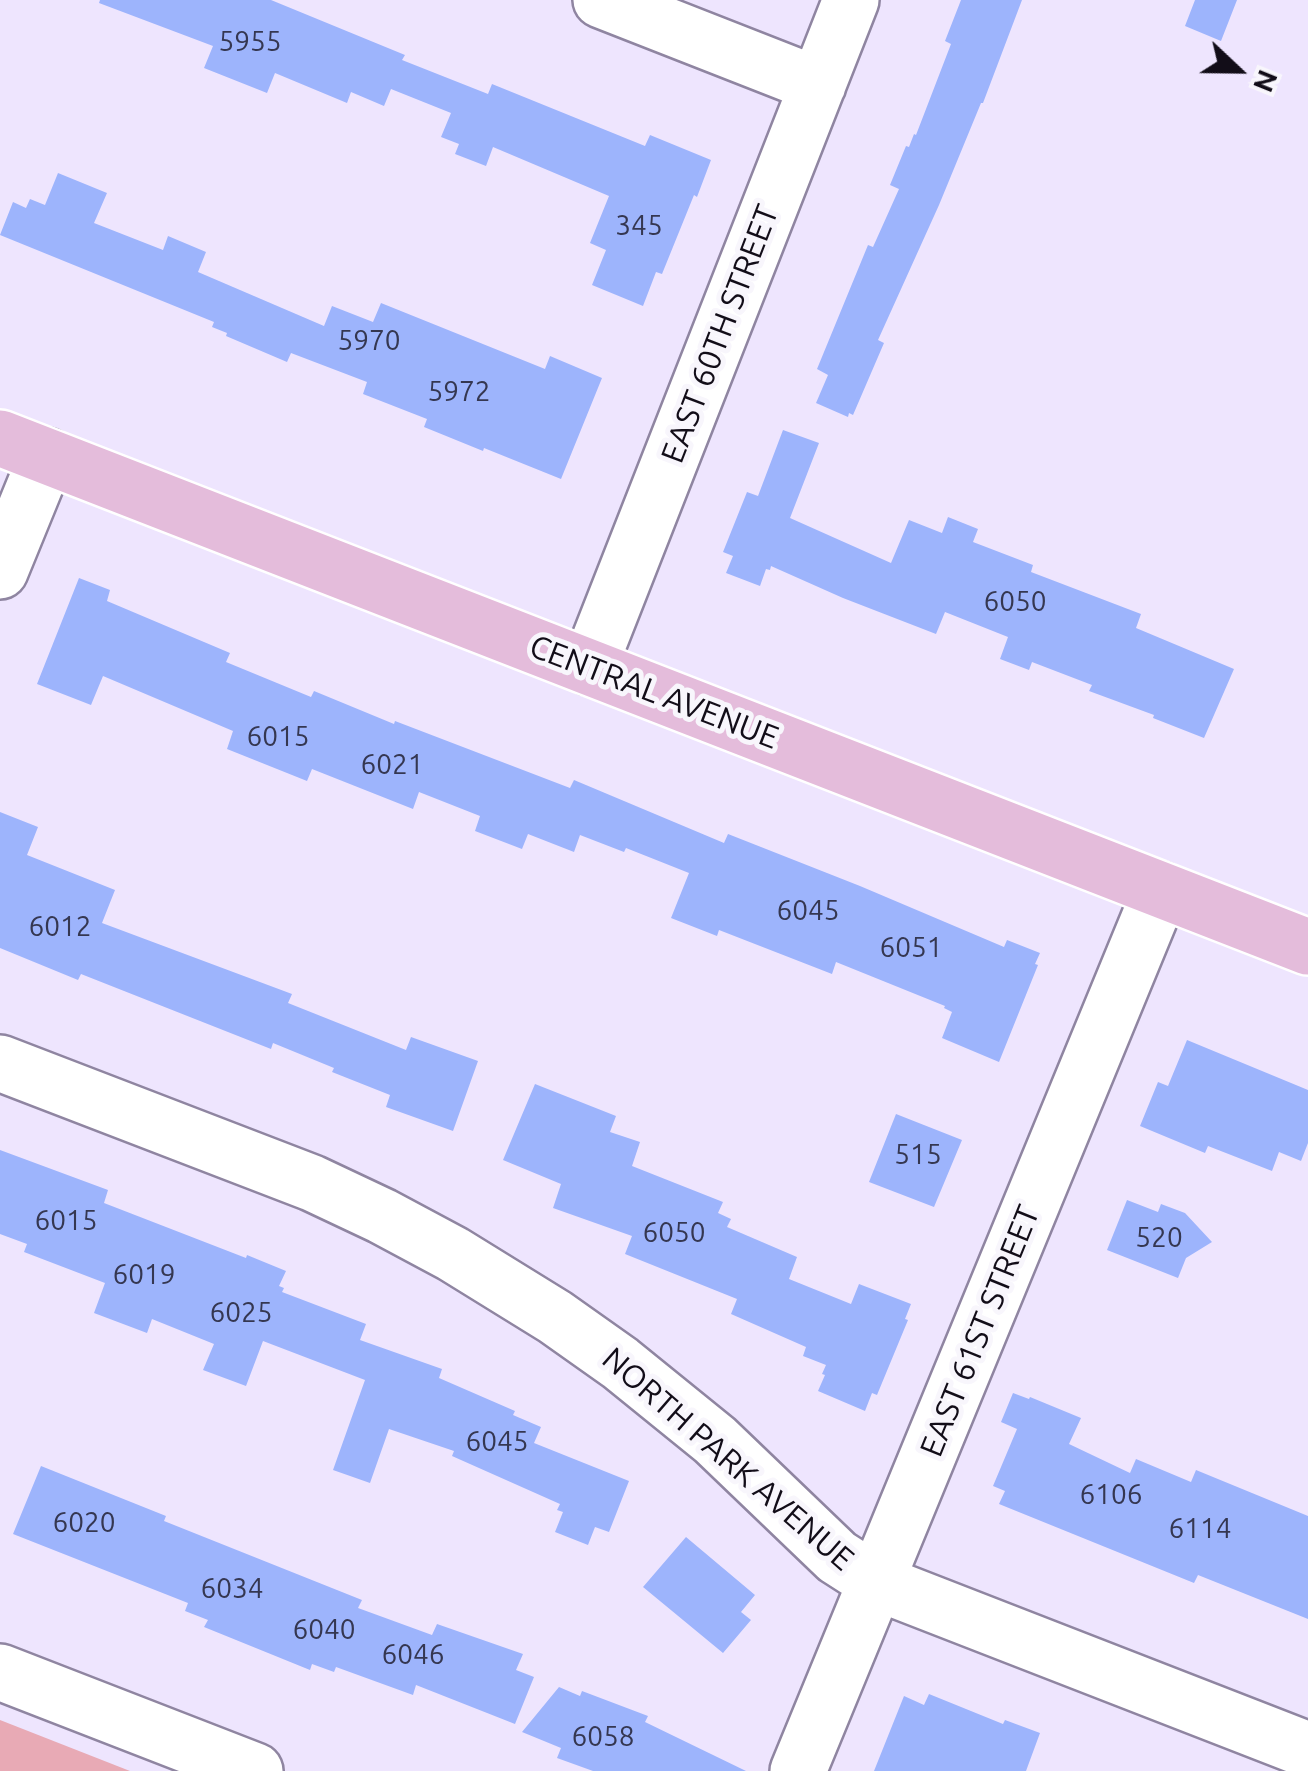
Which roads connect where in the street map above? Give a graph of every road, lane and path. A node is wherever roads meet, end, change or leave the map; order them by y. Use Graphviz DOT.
graph roads {
  1 [pos="601,0"];
  2 [pos="851,0"];
  3 [pos="818,86"];
  4 [pos="23,447"];
  5 [pos="0,571"];
  6 [pos="590,667"];
  7 [pos="1161,890"];
  8 [pos="1308,946"];
  9 [pos="0,1062"];
  10 [pos="876,1582"];
  11 [pos="0,1672"];
  12 [pos="1308,1750"];
  13 [pos="255,1771"];
  14 [pos="798,1771"];
  1 -- 3 [label="street"];
  2 -- 3 [label="street, EAST 60TH STREET"];
  3 -- 6 [label="street, EAST 60TH STREET"];
  4 -- 5 [label="street"];
  4 -- 6 [label="main road, CENTRAL AVENUE"];
  6 -- 7 [label="main road, CENTRAL AVENUE"];
  7 -- 8 [label="main road, CENTRAL AVENUE"];
  7 -- 10 [label="street, EAST 61ST STREET"];
  9 -- 10 [label="street, NORTH PARK AVENUE"];
  10 -- 12 [label="street, NORTH PARK AVENUE"];
  10 -- 14 [label="street, EAST 61ST STREET"];
  11 -- 13 [label="street"];
}
